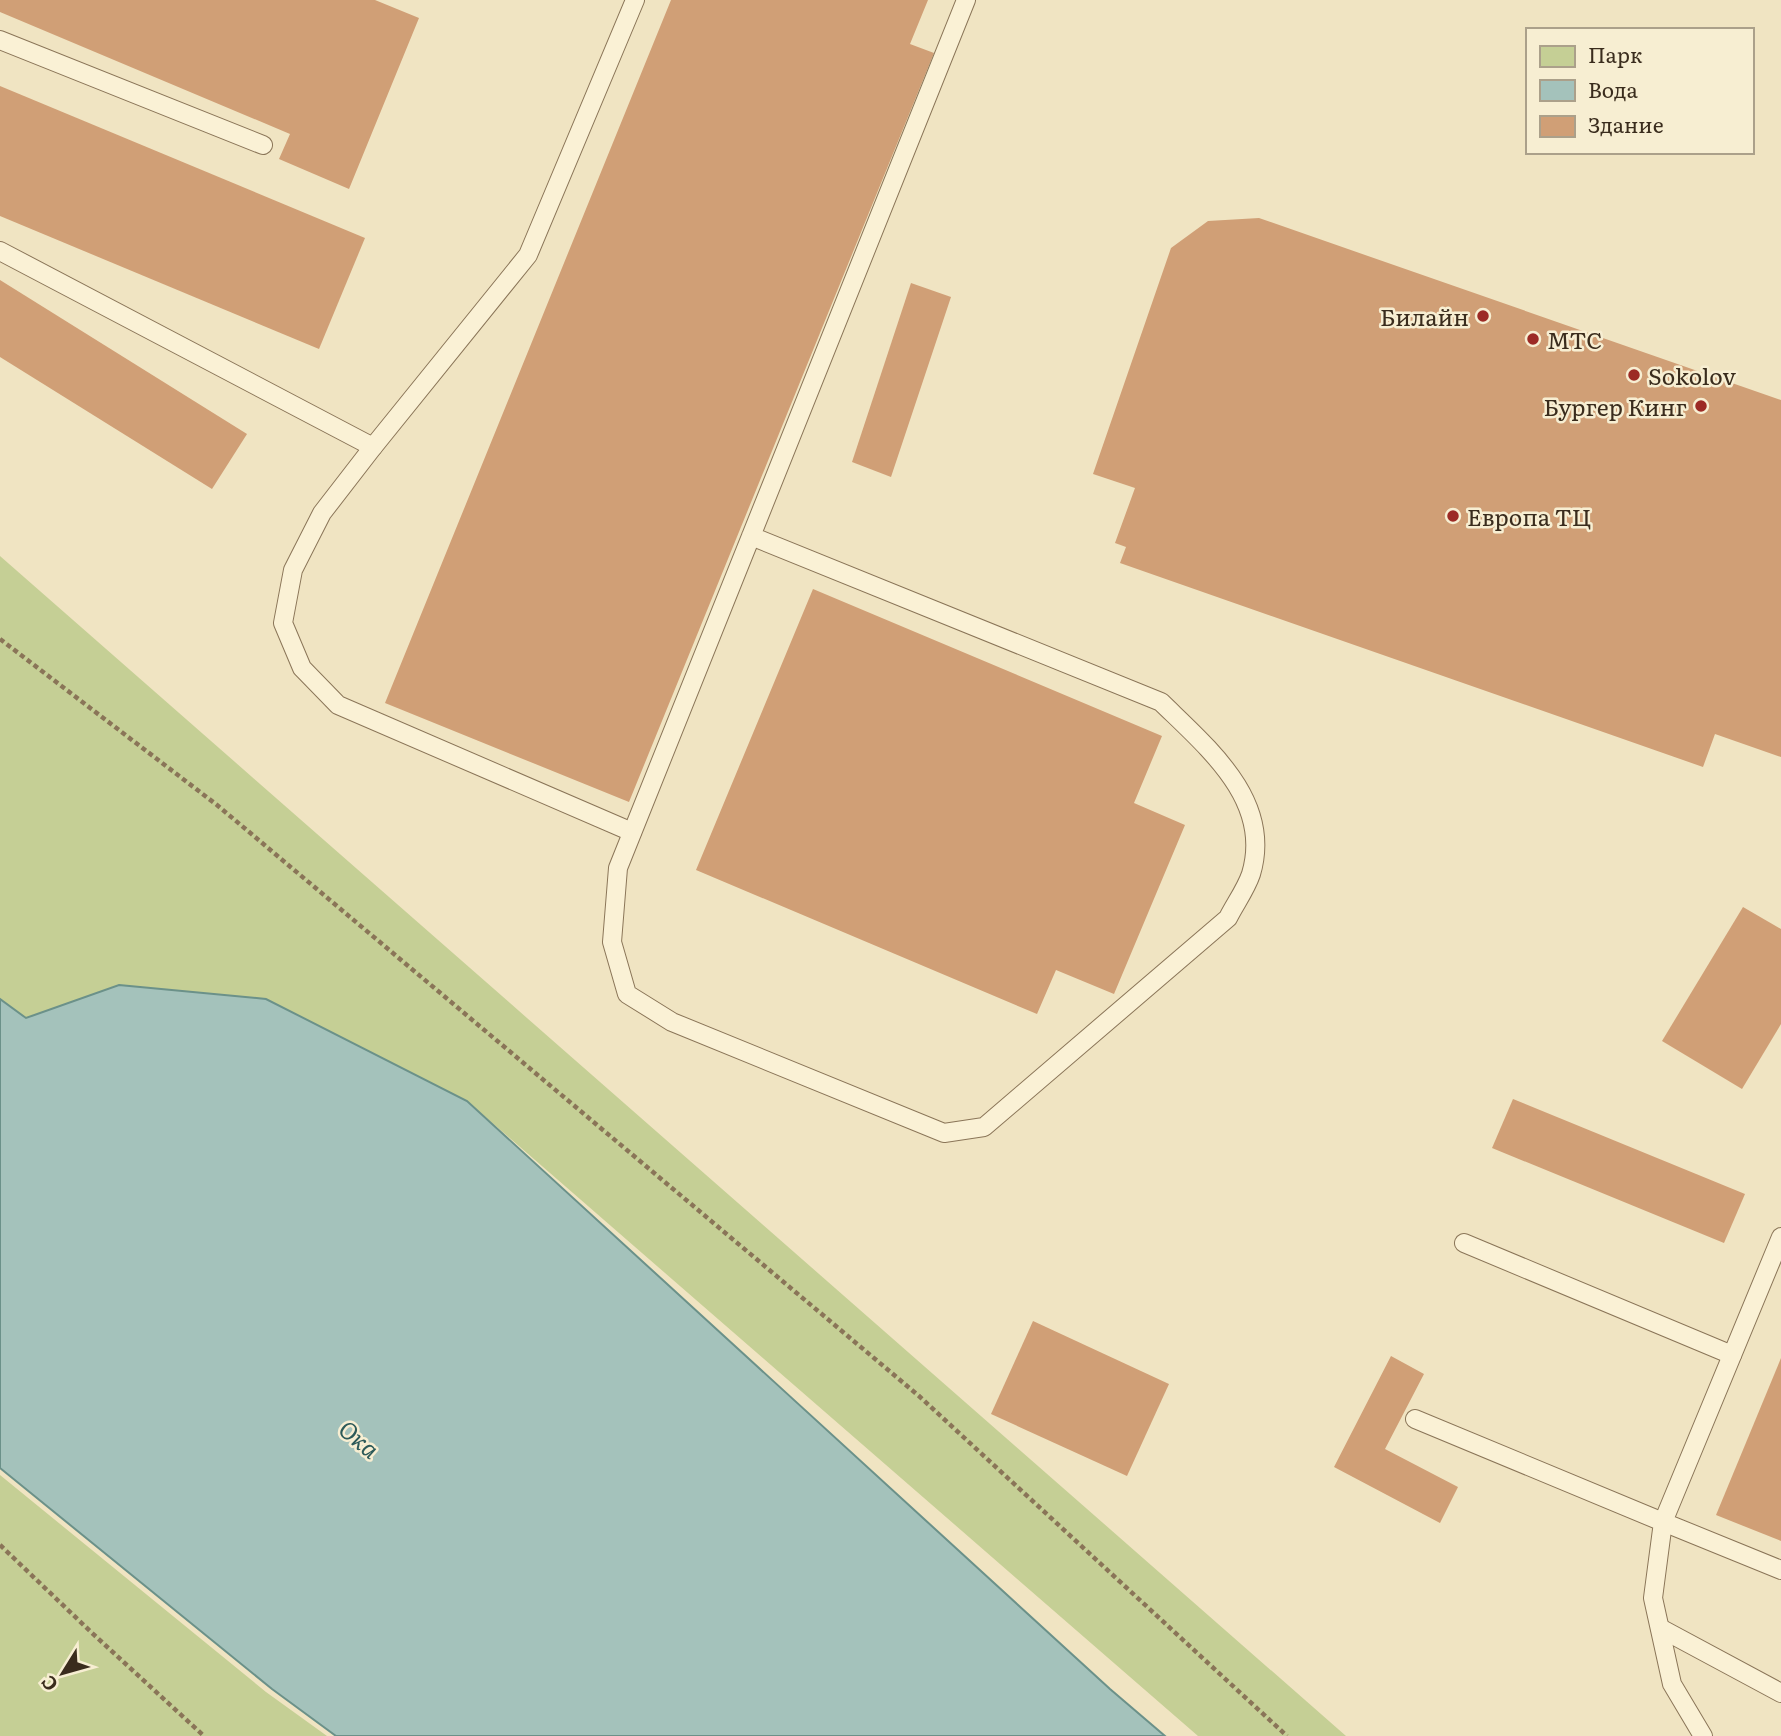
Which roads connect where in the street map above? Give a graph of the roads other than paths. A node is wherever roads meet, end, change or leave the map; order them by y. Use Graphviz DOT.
graph roads {
  1 [pos="635,0"];
  2 [pos="965,0"];
  3 [pos="0,40"];
  4 [pos="263,145"];
  5 [pos="0,251"];
  6 [pos="373,447"];
  7 [pos="751,536"];
  8 [pos="632,832"];
  9 [pos="1781,1237"];
  10 [pos="1464,1243"];
  11 [pos="1732,1355"];
  12 [pos="1415,1419"];
  13 [pos="1663,1522"];
  14 [pos="1781,1570"];
  15 [pos="1660,1628"];
  16 [pos="1781,1693"];
  17 [pos="1703,1736"];
  1 -- 6 [label="lane"];
  2 -- 7 [label="lane"];
  3 -- 4 [label="lane"];
  5 -- 6 [label="lane"];
  6 -- 8 [label="lane"];
  7 -- 8 [label="lane"];
  7 -- 8 [label="lane"];
  9 -- 11 [label="lane"];
  10 -- 11 [label="lane"];
  11 -- 13 [label="lane"];
  12 -- 13 [label="lane"];
  13 -- 14 [label="lane"];
  13 -- 15 [label="lane"];
  15 -- 16 [label="lane"];
  15 -- 17 [label="lane"];
}
